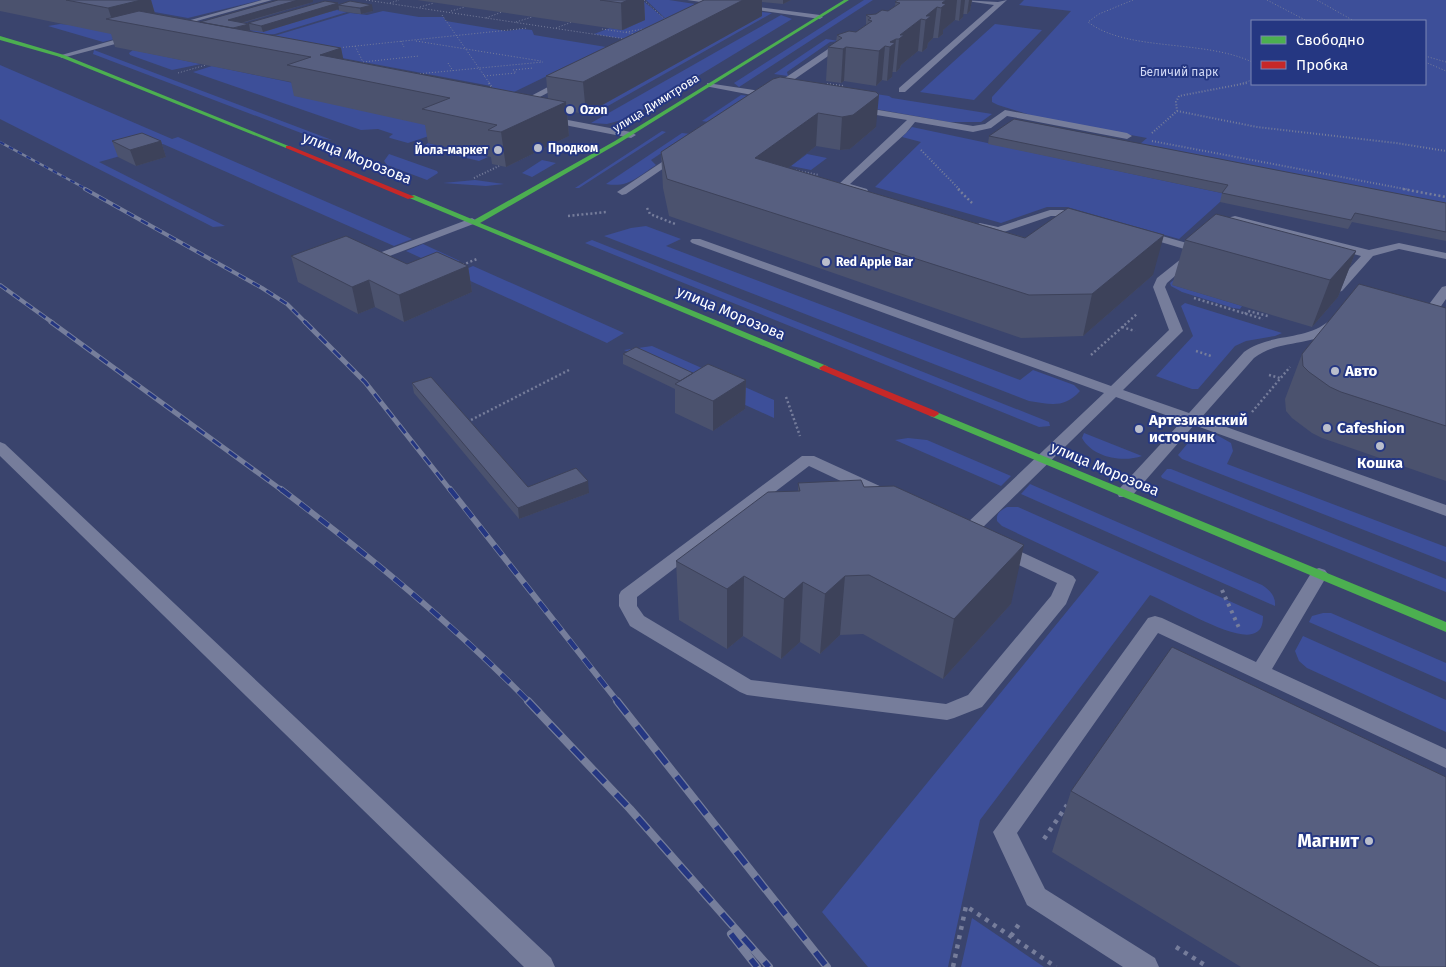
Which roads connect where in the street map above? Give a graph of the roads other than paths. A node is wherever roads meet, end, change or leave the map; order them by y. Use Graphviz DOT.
graph roads {
  1 [pos="270,0"];
  2 [pos="690,0"];
  3 [pos="729,0"];
  4 [pos="847,0"];
  5 [pos="963,0"];
  6 [pos="1002,2"];
  7 [pos="721,4"];
  8 [pos="705,12"];
  9 [pos="820,17"];
  10 [pos="168,19"];
  11 [pos="186,23"];
  12 [pos="168,28"];
  13 [pos="146,33"];
  14 [pos="856,34"];
  15 [pos="0,38"];
  16 [pos="62,56"];
  17 [pos="572,77"];
  18 [pos="710,85"];
  19 [pos="902,90"];
  20 [pos="767,95"];
  21 [pos="781,97"];
  22 [pos="500,98"];
  23 [pos="759,100"];
  24 [pos="521,103"];
  25 [pos="845,108"];
  26 [pos="521,114"];
  27 [pos="540,118"];
  28 [pos="912,119"];
  29 [pos="630,135"];
  30 [pos="1126,136"];
  31 [pos="686,149"];
  32 [pos="622,192"];
  33 [pos="870,193"];
  34 [pos="1094,220"];
  35 [pos="474,222"];
  36 [pos="969,222"];
  37 [pos="1130,230"];
  38 [pos="696,241"];
  39 [pos="1200,249"];
  40 [pos="1218,254"];
  41 [pos="1369,254"];
  42 [pos="382,255"];
  43 [pos="1446,256"];
  44 [pos="1310,280"];
  45 [pos="1338,288"];
  46 [pos="1446,290"];
  47 [pos="1355,294"];
  48 [pos="1345,318"];
  49 [pos="1423,335"];
  50 [pos="1115,390"];
  51 [pos="1192,418"];
  52 [pos="0,447"];
  53 [pos="1044,460"];
  54 [pos="1125,493"];
  55 [pos="1446,511"];
  56 [pos="968,533"];
  57 [pos="1319,574"];
  58 [pos="1446,627"];
  59 [pos="1260,673"];
  60 [pos="1446,759"];
  61 [pos="542,967"];
  62 [pos="1146,967"];
  1 -- 11 [label="lane"];
  2 -- 7 [label="lane"];
  3 -- 7 [label="lane"];
  4 -- 9 [label="main road, улица Димитрова"];
  5 -- 6 [label="lane"];
  6 -- 19 [label="lane"];
  7 -- 8 [label="lane"];
  7 -- 9 [label="lane"];
  9 -- 18 [label="main road, улица Димитрова"];
  10 -- 11 [label="lane"];
  11 -- 12 [label="lane"];
  13 -- 16 [label="lane"];
  14 -- 20 [label="lane"];
  15 -- 16 [label="main road, улица Морозова"];
  16 -- 35 [label="main road, улица Морозова"];
  17 -- 24 [label="lane"];
  18 -- 20 [label="lane"];
  18 -- 29 [label="main road, улица Димитрова"];
  20 -- 21 [label="lane"];
  20 -- 23 [label="lane"];
  22 -- 24 [label="lane"];
  24 -- 26 [label="lane"];
  25 -- 28 [label="lane"];
  27 -- 29 [label="lane"];
  28 -- 30 [label="lane"];
  28 -- 33 [label="lane"];
  29 -- 35 [label="main road, улица Димитрова"];
  31 -- 32 [label="lane"];
  34 -- 36 [label="lane"];
  35 -- 42 [label="lane"];
  35 -- 53 [label="main road, улица Морозова"];
  37 -- 39 [label="lane"];
  38 -- 50 [label="lane"];
  39 -- 40 [label="lane"];
  39 -- 41 [label="lane"];
  39 -- 50 [label="lane"];
  41 -- 43 [label="lane"];
  41 -- 45 [label="lane"];
  44 -- 45 [label="lane"];
  45 -- 47 [label="lane"];
  46 -- 49 [label="lane"];
  48 -- 51 [label="lane"];
  50 -- 51 [label="lane"];
  50 -- 53 [label="lane"];
  51 -- 54 [label="lane"];
  51 -- 55 [label="lane"];
  52 -- 61 [label="lane"];
  53 -- 54 [label="main road, улица Морозова"];
  53 -- 56 [label="lane"];
  54 -- 57 [label="main road, улица Морозова"];
  56 -- 56 [label="lane"];
  57 -- 58 [label="main road, улица Морозова"];
  57 -- 59 [label="lane"];
  59 -- 60 [label="lane"];
  59 -- 62 [label="lane"];
}
